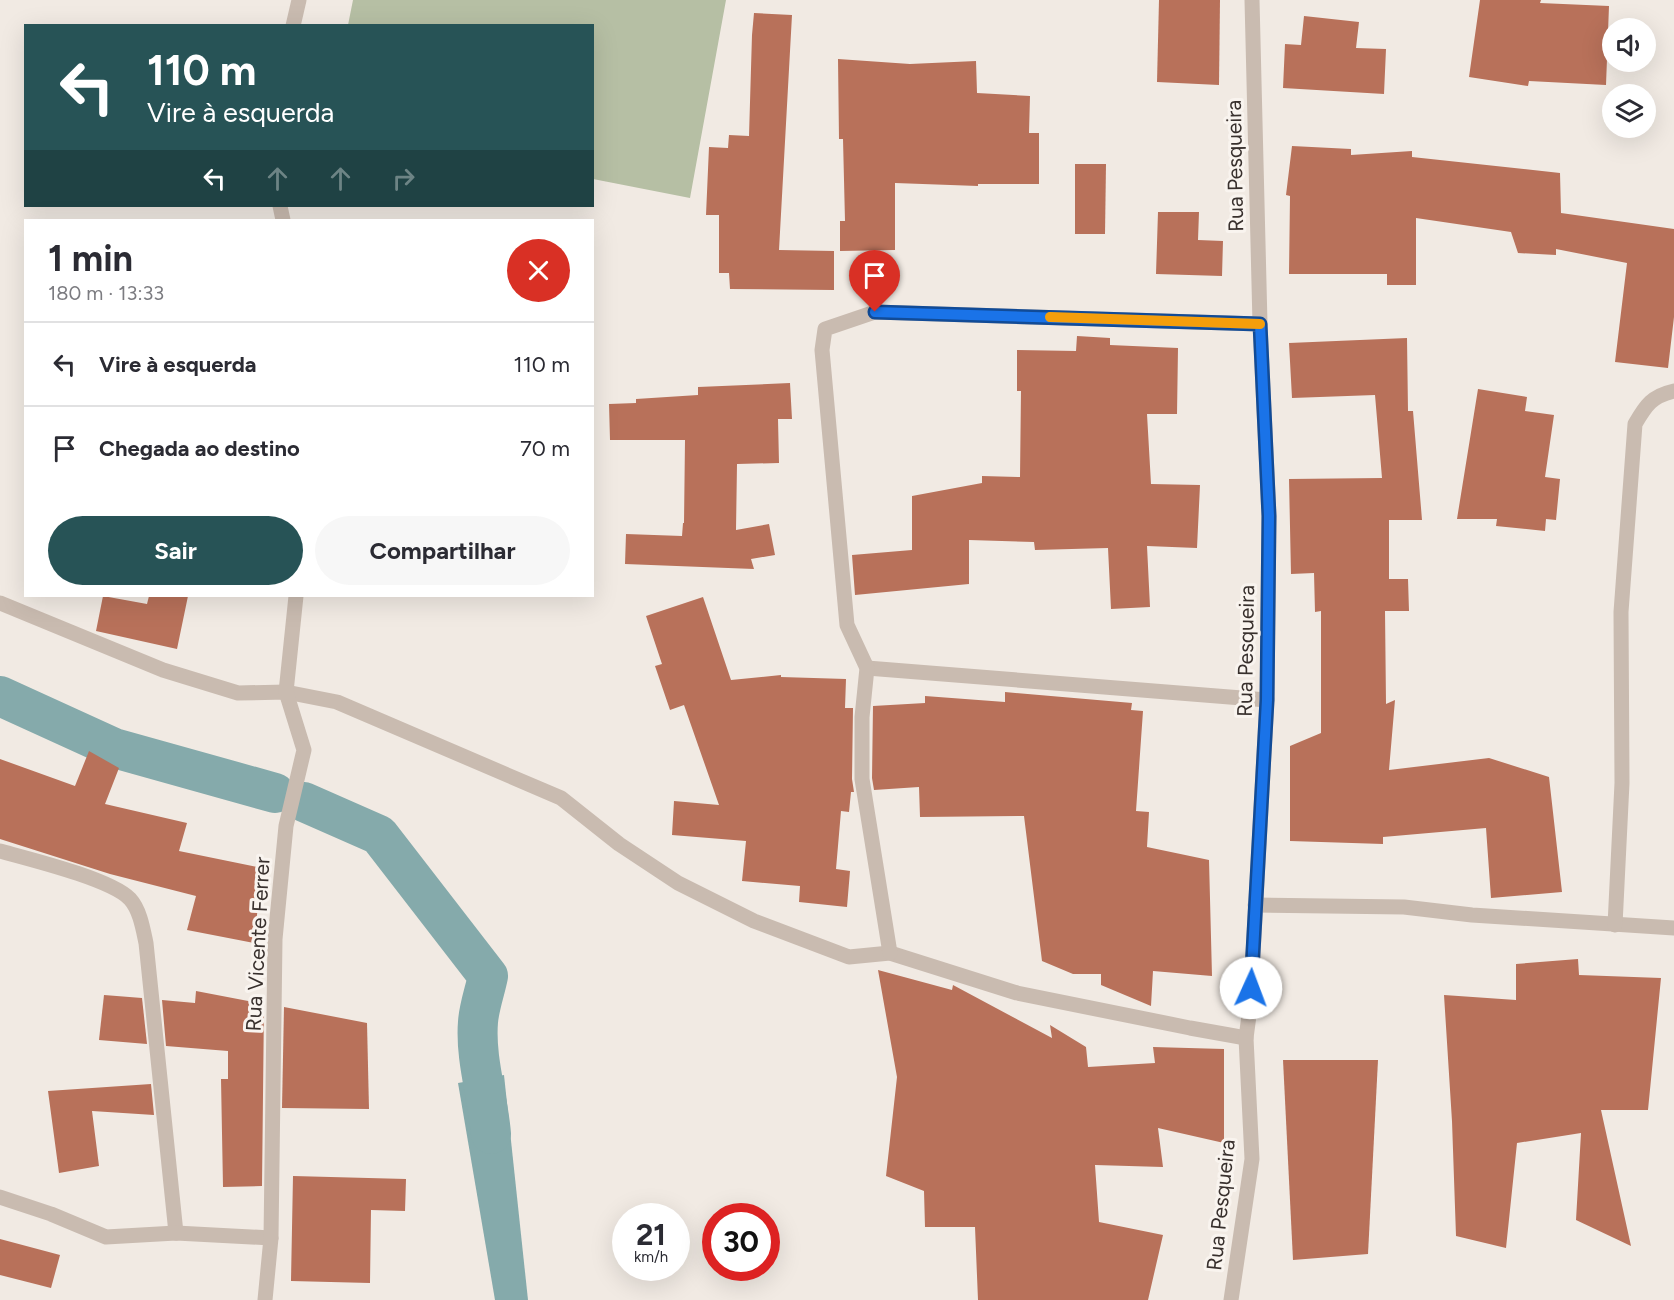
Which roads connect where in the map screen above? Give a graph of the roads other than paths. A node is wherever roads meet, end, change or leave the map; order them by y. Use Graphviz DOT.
graph roads {
  1 [pos="299,0"];
  2 [pos="1252,0"];
  3 [pos="293,24"];
  4 [pos="1260,324"];
  5 [pos="1674,392"];
  6 [pos="296,597"];
  7 [pos="0,603"];
  8 [pos="867,668"];
  9 [pos="286,692"];
  10 [pos="1267,700"];
  11 [pos="0,851"];
  12 [pos="1255,905"];
  13 [pos="1615,925"];
  14 [pos="1674,928"];
  15 [pos="890,953"];
  16 [pos="1246,1038"];
  17 [pos="0,1197"];
  18 [pos="176,1233"];
  19 [pos="271,1238"];
  20 [pos="265,1300"];
  21 [pos="1231,1300"];
  1 -- 3 [label="street"];
  2 -- 4 [label="street, Rua Pesqueira"];
  4 -- 8 [label="street"];
  4 -- 10 [label="street, Rua Pesqueira"];
  5 -- 13 [label="street"];
  6 -- 9 [label="street, Rua Vicente Ferrer"];
  7 -- 9 [label="street"];
  8 -- 10 [label="street"];
  8 -- 15 [label="street"];
  9 -- 15 [label="street"];
  9 -- 19 [label="street, Rua Vicente Ferrer"];
  10 -- 12 [label="street, Rua Pesqueira"];
  11 -- 18 [label="street"];
  12 -- 13 [label="street"];
  12 -- 16 [label="street, Rua Pesqueira"];
  13 -- 14 [label="street"];
  15 -- 16 [label="street"];
  16 -- 21 [label="street, Rua Pesqueira"];
  17 -- 18 [label="street"];
  18 -- 19 [label="street"];
  19 -- 20 [label="street, Rua Vicente Ferrer"];
}
